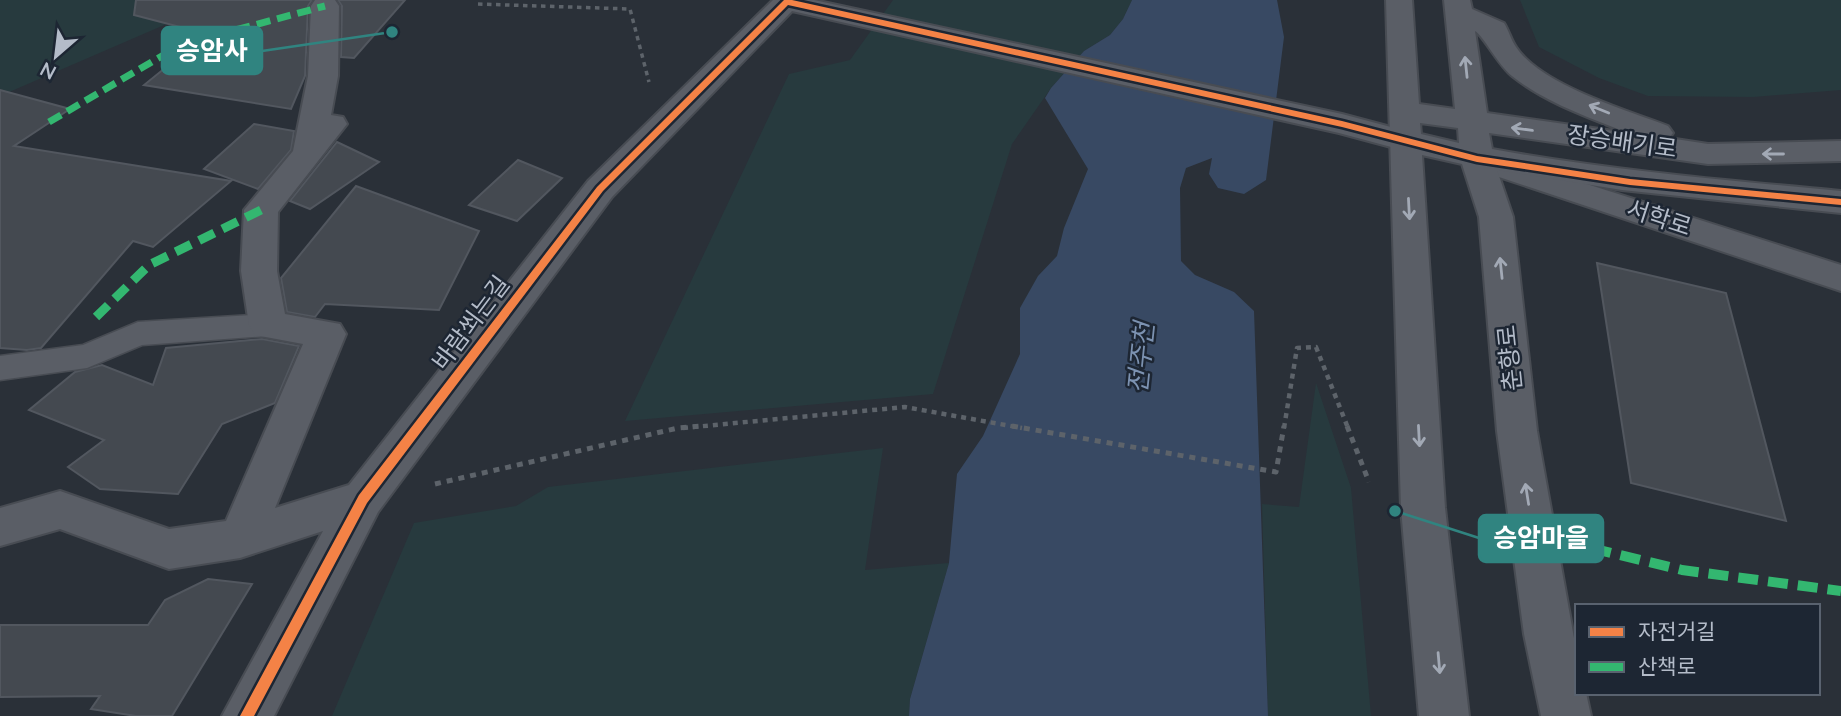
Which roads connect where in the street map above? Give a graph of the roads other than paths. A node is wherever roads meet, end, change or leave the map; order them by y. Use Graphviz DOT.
graph roads {
  1 [pos="1399,0"];
  2 [pos="787,1"];
  3 [pos="325,6"];
  4 [pos="1458,7"];
  5 [pos="332,124"];
  6 [pos="1405,126"];
  7 [pos="1474,140"];
  8 [pos="1841,152"];
  9 [pos="308,153"];
  10 [pos="1708,153"];
  11 [pos="1841,202"];
  12 [pos="1841,278"];
  13 [pos="268,325"];
  14 [pos="0,368"];
  15 [pos="363,499"];
  16 [pos="0,527"];
  17 [pos="240,538"];
  18 [pos="247,716"];
  19 [pos="1444,716"];
  20 [pos="1566,716"];
  1 -- 6 [label="street"];
  2 -- 6 [label="street"];
  2 -- 15 [label="street, 바람쐬는길"];
  3 -- 9 [label="street"];
  7 -- 4 [label="street, 춘향로, one-way"];
  10 -- 4 [label="street, one-way"];
  5 -- 9 [label="street"];
  6 -- 7 [label="street"];
  6 -- 19 [label="street, one-way"];
  10 -- 7 [label="street, 장승배기로, one-way"];
  7 -- 11 [label="street"];
  7 -- 12 [label="street, 서학로"];
  20 -- 7 [label="street, 춘향로, one-way"];
  8 -- 10 [label="street, 장승배기로, one-way"];
  9 -- 13 [label="street"];
  13 -- 14 [label="lane"];
  13 -- 17 [label="street"];
  15 -- 17 [label="street"];
  15 -- 18 [label="street, 바람쐬는길"];
  16 -- 17 [label="street"];
}
